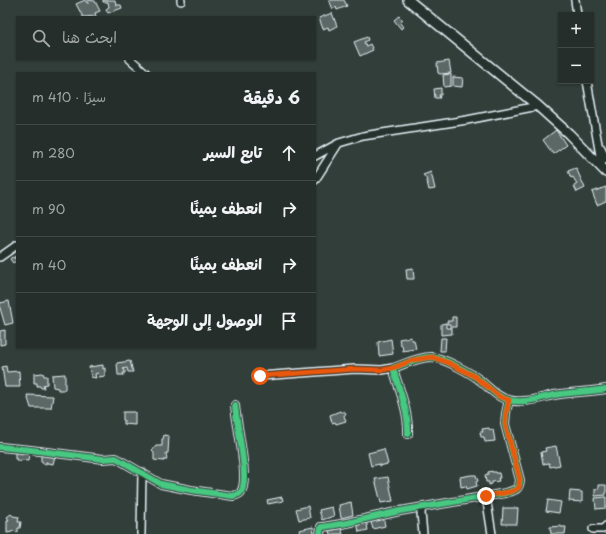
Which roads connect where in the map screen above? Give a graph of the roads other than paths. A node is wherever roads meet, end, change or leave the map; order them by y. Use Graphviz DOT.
graph roads {
  1 [pos="408,0"];
  2 [pos="575,0"];
  3 [pos="577,12"];
  4 [pos="131,60"];
  5 [pos="145,72"];
  6 [pos="588,84"];
  7 [pos="538,106"];
  8 [pos="339,142"];
  9 [pos="316,155"];
  10 [pos="605,166"];
  11 [pos="316,178"];
  12 [pos="16,246"];
  13 [pos="0,257"];
  14 [pos="393,368"];
  15 [pos="260,376"];
  16 [pos="606,389"];
  17 [pos="509,400"];
  18 [pos="235,405"];
  19 [pos="408,434"];
  20 [pos="0,448"];
  21 [pos="142,472"];
  22 [pos="486,496"];
  23 [pos="422,507"];
  24 [pos="606,526"];
  25 [pos="593,529"];
  26 [pos="141,534"];
  27 [pos="320,534"];
  28 [pos="423,534"];
  29 [pos="492,534"];
  1 -- 7 [label="street"];
  2 -- 3 [label="street"];
  4 -- 5 [label="street"];
  6 -- 10 [label="street"];
  7 -- 8 [label="street"];
  7 -- 10 [label="street"];
  8 -- 9 [label="street"];
  8 -- 11 [label="street"];
  12 -- 13 [label="street"];
  14 -- 15 [label="street"];
  14 -- 17 [label="street"];
  14 -- 19 [label="street"];
  16 -- 17 [label="street"];
  17 -- 22 [label="street"];
  18 -- 21 [label="street"];
  20 -- 21 [label="street"];
  21 -- 26 [label="street"];
  22 -- 23 [label="street"];
  22 -- 29 [label="street"];
  23 -- 27 [label="street"];
  23 -- 28 [label="street"];
  24 -- 25 [label="street"];
}
